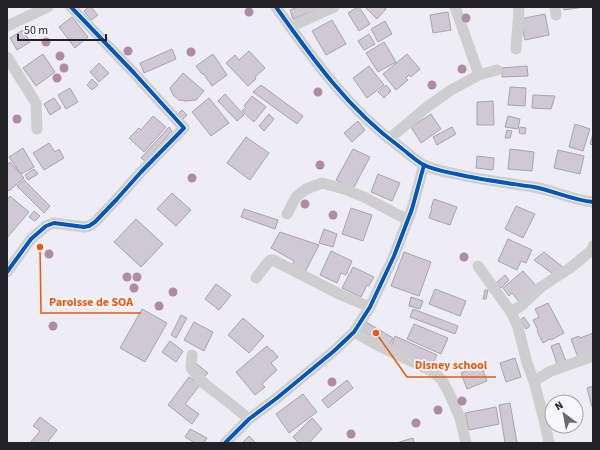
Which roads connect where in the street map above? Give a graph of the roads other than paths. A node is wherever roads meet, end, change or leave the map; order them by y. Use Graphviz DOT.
graph roads {
  1 [pos="48,7"];
  2 [pos="72,7"];
  3 [pos="276,7"];
  4 [pos="334,7"];
  5 [pos="455,7"];
  6 [pos="518,7"];
  7 [pos="8,23"];
  8 [pos="290,27"];
  9 [pos="516,49"];
  10 [pos="7,57"];
  11 [pos="498,70"];
  12 [pos="479,75"];
  13 [pos="37,129"];
  14 [pos="389,139"];
  15 [pos="424,165"];
  16 [pos="593,202"];
  17 [pos="287,214"];
  18 [pos="408,220"];
  19 [pos="593,246"];
  20 [pos="478,266"];
  21 [pos="7,272"];
  22 [pos="256,278"];
  23 [pos="370,307"];
  24 [pos="511,312"];
  25 [pos="354,332"];
  26 [pos="192,355"];
  27 [pos="593,356"];
  28 [pos="534,381"];
  29 [pos="249,419"];
  30 [pos="225,443"];
  31 [pos="466,443"];
  32 [pos="549,443"];
  1 -- 7 [label="street"];
  2 -- 21 [label="street"];
  3 -- 8 [label="street"];
  4 -- 8 [label="street"];
  5 -- 12 [label="street"];
  6 -- 9 [label="street"];
  8 -- 14 [label="street"];
  10 -- 13 [label="street"];
  11 -- 12 [label="street"];
  12 -- 14 [label="street"];
  14 -- 15 [label="street"];
  15 -- 16 [label="street"];
  15 -- 18 [label="street"];
  17 -- 18 [label="street"];
  18 -- 23 [label="street"];
  19 -- 24 [label="street"];
  20 -- 24 [label="street"];
  22 -- 23 [label="street"];
  23 -- 25 [label="street"];
  24 -- 28 [label="street"];
  25 -- 29 [label="street"];
  25 -- 31 [label="street"];
  26 -- 29 [label="street"];
  27 -- 28 [label="street"];
  28 -- 32 [label="street"];
  29 -- 30 [label="street"];
}
